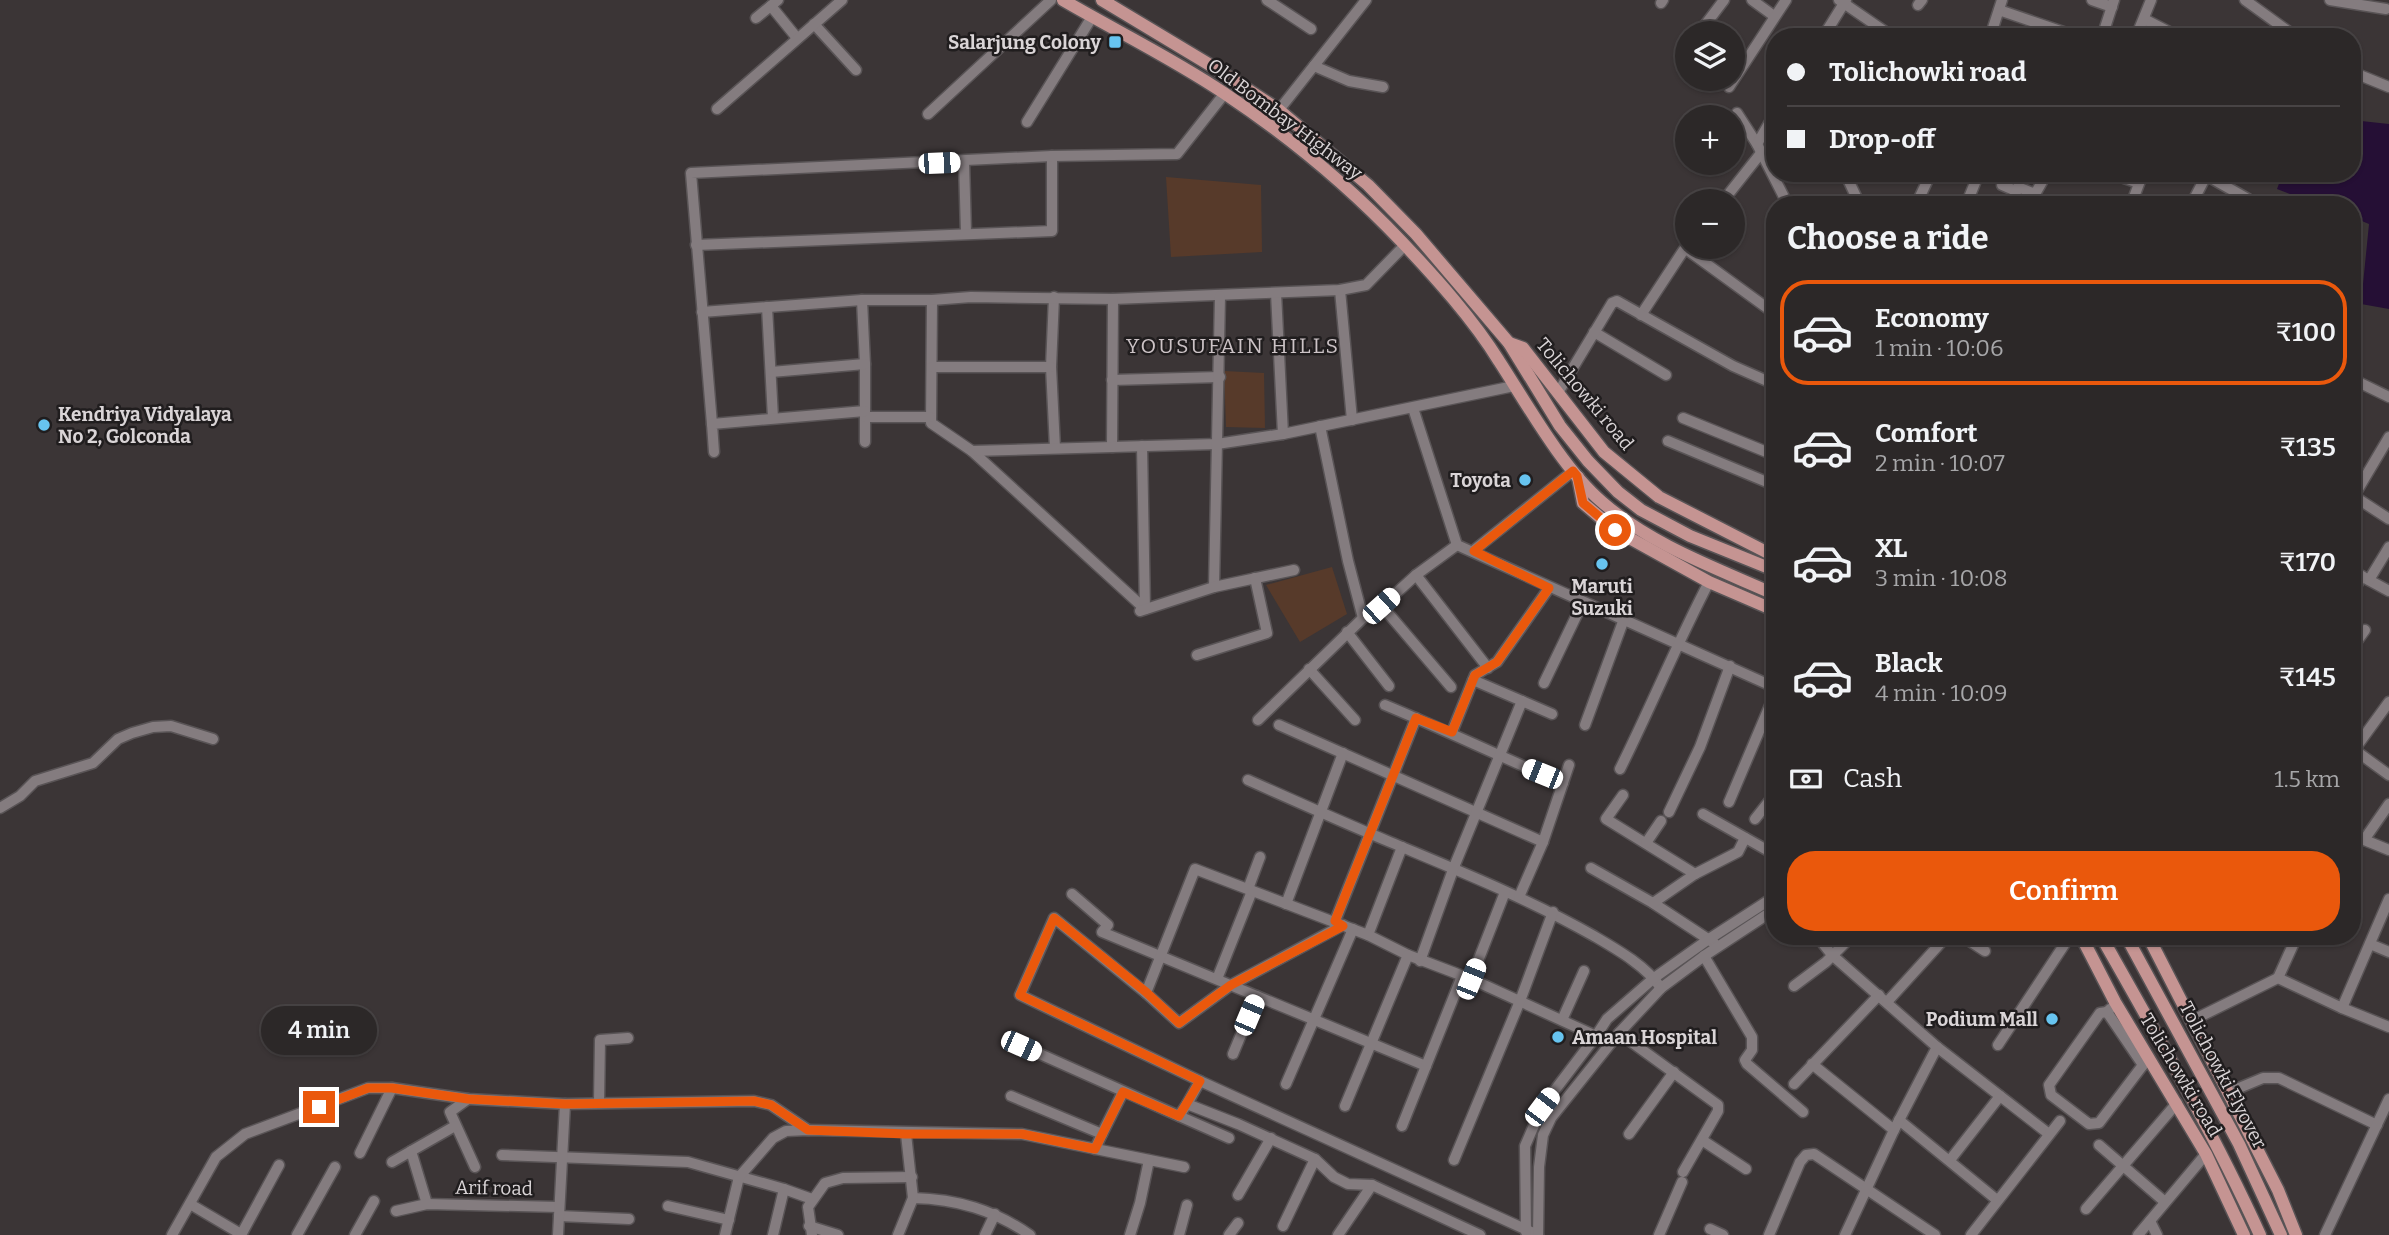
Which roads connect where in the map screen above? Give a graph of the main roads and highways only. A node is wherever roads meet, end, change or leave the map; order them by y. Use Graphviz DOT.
graph roads {
  1 [pos="1063,0"];
  2 [pos="1103,0"];
  3 [pos="1509,343"];
  4 [pos="1575,474"];
  5 [pos="1766,552"];
  6 [pos="1766,567"];
  7 [pos="1766,590"];
  8 [pos="1766,606"];
  9 [pos="2085,945"];
  10 [pos="2106,945"];
  11 [pos="2131,945"];
  12 [pos="2153,945"];
  13 [pos="2244,1235"];
  14 [pos="2260,1235"];
  15 [pos="2281,1235"];
  16 [pos="2296,1235"];
  1 -- 4 [label="main road, Old Bombay Highway"];
  2 -- 3 [label="main road, Old Bombay Highway"];
  3 -- 5 [label="main road, Tolichowki road"];
  3 -- 6 [label="main road"];
  4 -- 7 [label="main road"];
  4 -- 8 [label="main road"];
  9 -- 13 [label="main road, Tolichowki road"];
  10 -- 14 [label="main road, Tolichowki Flyover"];
  11 -- 15 [label="main road, Tolichowki Flyover"];
  12 -- 16 [label="main road, Tolichowki road"];
}
